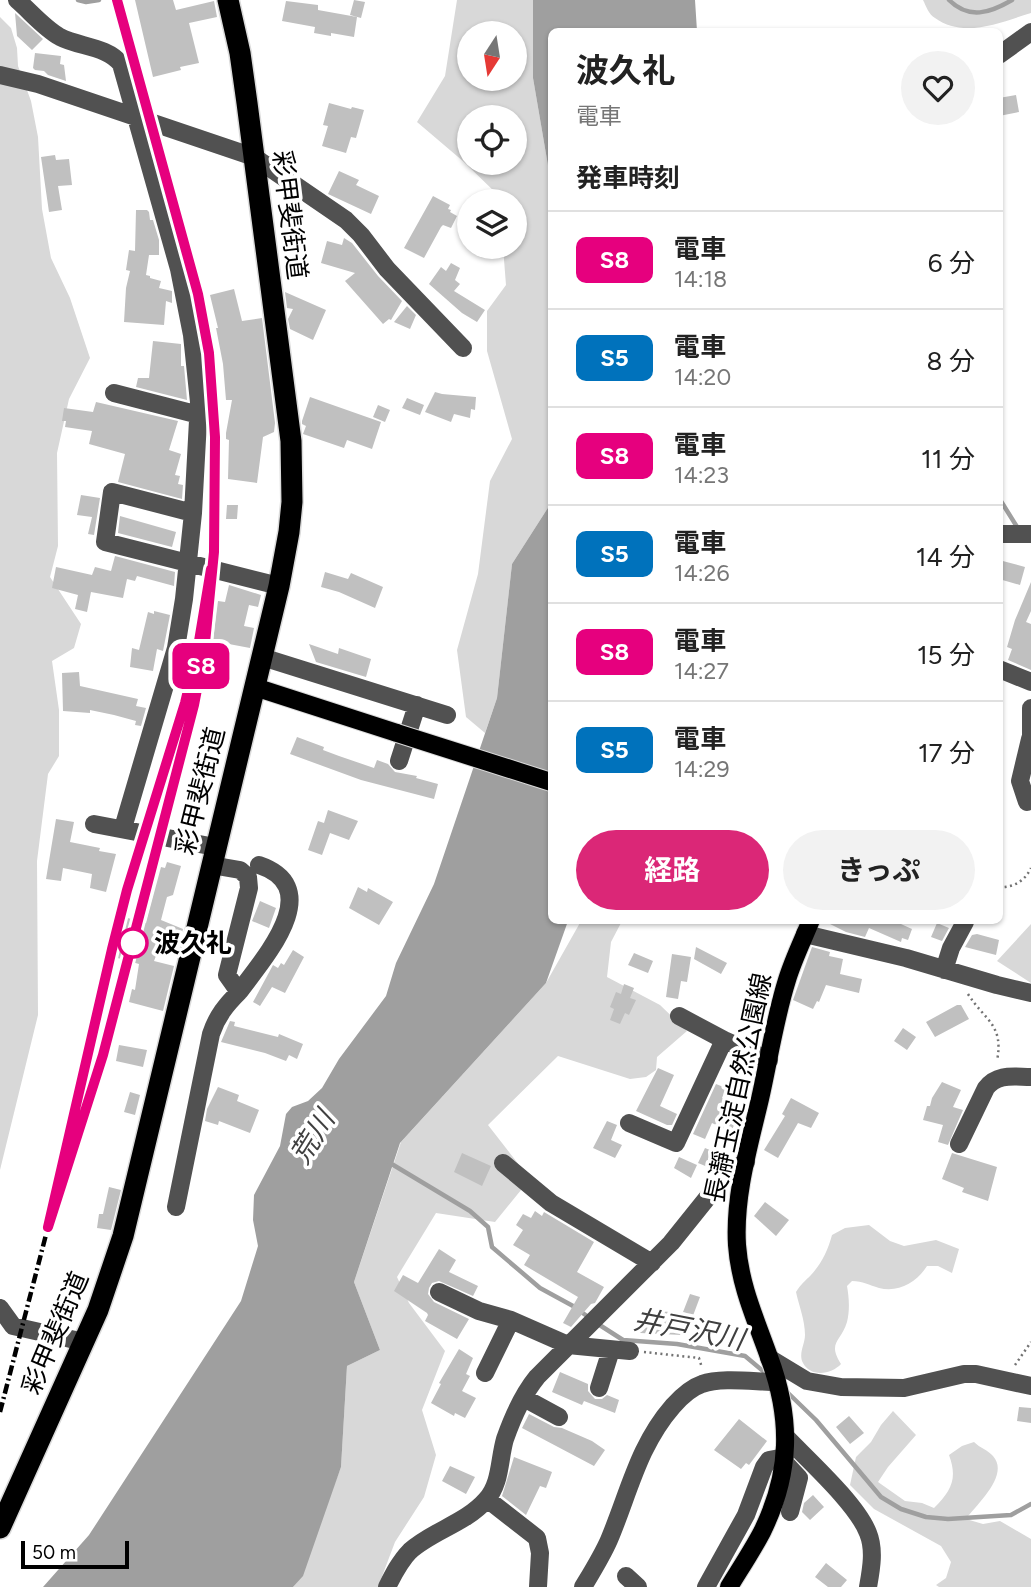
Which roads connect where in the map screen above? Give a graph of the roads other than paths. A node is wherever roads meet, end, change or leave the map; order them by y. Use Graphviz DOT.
graph roads {
  1 [pos="17,0"];
  2 [pos="228,0"];
  3 [pos="1031,32"];
  4 [pos="1031,46"];
  5 [pos="1003,52"];
  6 [pos="1003,63"];
  7 [pos="0,75"];
  8 [pos="137,119"];
  9 [pos="254,157"];
  10 [pos="463,348"];
  11 [pos="114,393"];
  12 [pos="199,415"];
  13 [pos="193,513"];
  14 [pos="1003,534"];
  15 [pos="1031,534"];
  16 [pos="188,564"];
  17 [pos="279,586"];
  18 [pos="262,657"];
  19 [pos="1003,671"];
  20 [pos="1031,682"];
  21 [pos="255,687"];
  22 [pos="417,705"];
  23 [pos="1031,708"];
  24 [pos="447,715"];
  25 [pos="1030,740"];
  26 [pos="399,761"];
  27 [pos="548,781"];
  28 [pos="1027,802"];
  29 [pos="94,824"];
  30 [pos="122,828"];
  31 [pos="213,856"];
  32 [pos="259,865"];
  33 [pos="964,924"];
  34 [pos="808,927"];
  35 [pos="950,972"];
  36 [pos="239,992"];
  37 [pos="1031,993"];
  38 [pos="680,1016"];
  39 [pos="724,1040"];
  40 [pos="769,1060"];
  41 [pos="1031,1077"];
  42 [pos="629,1124"];
  43 [pos="959,1144"];
  44 [pos="746,1162"];
  45 [pos="503,1163"];
  46 [pos="176,1207"];
  47 [pos="652,1263"];
  48 [pos="439,1292"];
  49 [pos="0,1308"];
  50 [pos="512,1320"];
  51 [pos="83,1342"];
  52 [pos="568,1345"];
  53 [pos="611,1350"];
  54 [pos="630,1351"];
  55 [pos="769,1358"];
  56 [pos="485,1373"];
  57 [pos="776,1382"];
  58 [pos="1031,1387"];
  59 [pos="599,1388"];
  60 [pos="524,1398"];
  61 [pos="559,1417"];
  62 [pos="786,1437"];
  63 [pos="785,1460"];
  64 [pos="487,1499"];
  65 [pos="790,1511"];
  66 [pos="0,1528"];
  67 [pos="387,1587"];
  68 [pos="537,1587"];
  69 [pos="583,1587"];
  70 [pos="706,1587"];
  71 [pos="729,1587"];
  72 [pos="868,1587"];
  1 -- 8 [label="street"];
  2 -- 9 [label="highway, 彩甲斐街道"];
  3 -- 5 [label="street"];
  4 -- 6 [label="street"];
  7 -- 8 [label="street"];
  8 -- 9 [label="street"];
  8 -- 12 [label="street"];
  9 -- 10 [label="street"];
  9 -- 17 [label="highway, 彩甲斐街道"];
  11 -- 12 [label="street"];
  12 -- 13 [label="street"];
  13 -- 16 [label="street"];
  13 -- 16 [label="street"];
  14 -- 15 [label="street"];
  16 -- 17 [label="street"];
  16 -- 30 [label="street"];
  17 -- 18 [label="highway, 彩甲斐街道"];
  18 -- 21 [label="highway, 彩甲斐街道"];
  18 -- 22 [label="street"];
  19 -- 20 [label="street"];
  21 -- 27 [label="main road, bridge"];
  21 -- 31 [label="highway, 彩甲斐街道"];
  22 -- 24 [label="street"];
  22 -- 26 [label="street"];
  23 -- 25 [label="street"];
  25 -- 28 [label="street"];
  29 -- 30 [label="street"];
  30 -- 31 [label="street"];
  31 -- 36 [label="street"];
  31 -- 51 [label="highway, 彩甲斐街道"];
  32 -- 36 [label="street"];
  33 -- 35 [label="street"];
  34 -- 35 [label="street"];
  34 -- 40 [label="main road, 長瀞玉淀自然公園線"];
  35 -- 37 [label="street"];
  36 -- 46 [label="street"];
  38 -- 39 [label="street"];
  39 -- 40 [label="street"];
  39 -- 42 [label="street"];
  40 -- 44 [label="main road, 長瀞玉淀自然公園線"];
  41 -- 43 [label="street"];
  44 -- 47 [label="street"];
  44 -- 55 [label="main road, 長瀞玉淀自然公園線"];
  45 -- 47 [label="street"];
  47 -- 52 [label="street"];
  48 -- 50 [label="street"];
  49 -- 51 [label="street"];
  50 -- 52 [label="street"];
  50 -- 56 [label="street"];
  51 -- 66 [label="highway, 彩甲斐街道"];
  52 -- 53 [label="street"];
  52 -- 60 [label="street"];
  53 -- 54 [label="street"];
  53 -- 59 [label="street"];
  55 -- 57 [label="main road, 長瀞玉淀自然公園線"];
  55 -- 58 [label="street"];
  57 -- 62 [label="main road, 長瀞玉淀自然公園線"];
  57 -- 69 [label="street"];
  60 -- 61 [label="street"];
  60 -- 64 [label="street"];
  62 -- 63 [label="main road, 長瀞玉淀自然公園線"];
  62 -- 72 [label="street"];
  63 -- 65 [label="street"];
  63 -- 70 [label="street"];
  63 -- 71 [label="main road, 長瀞玉淀自然公園線"];
  64 -- 67 [label="street"];
  64 -- 68 [label="street"];
}
